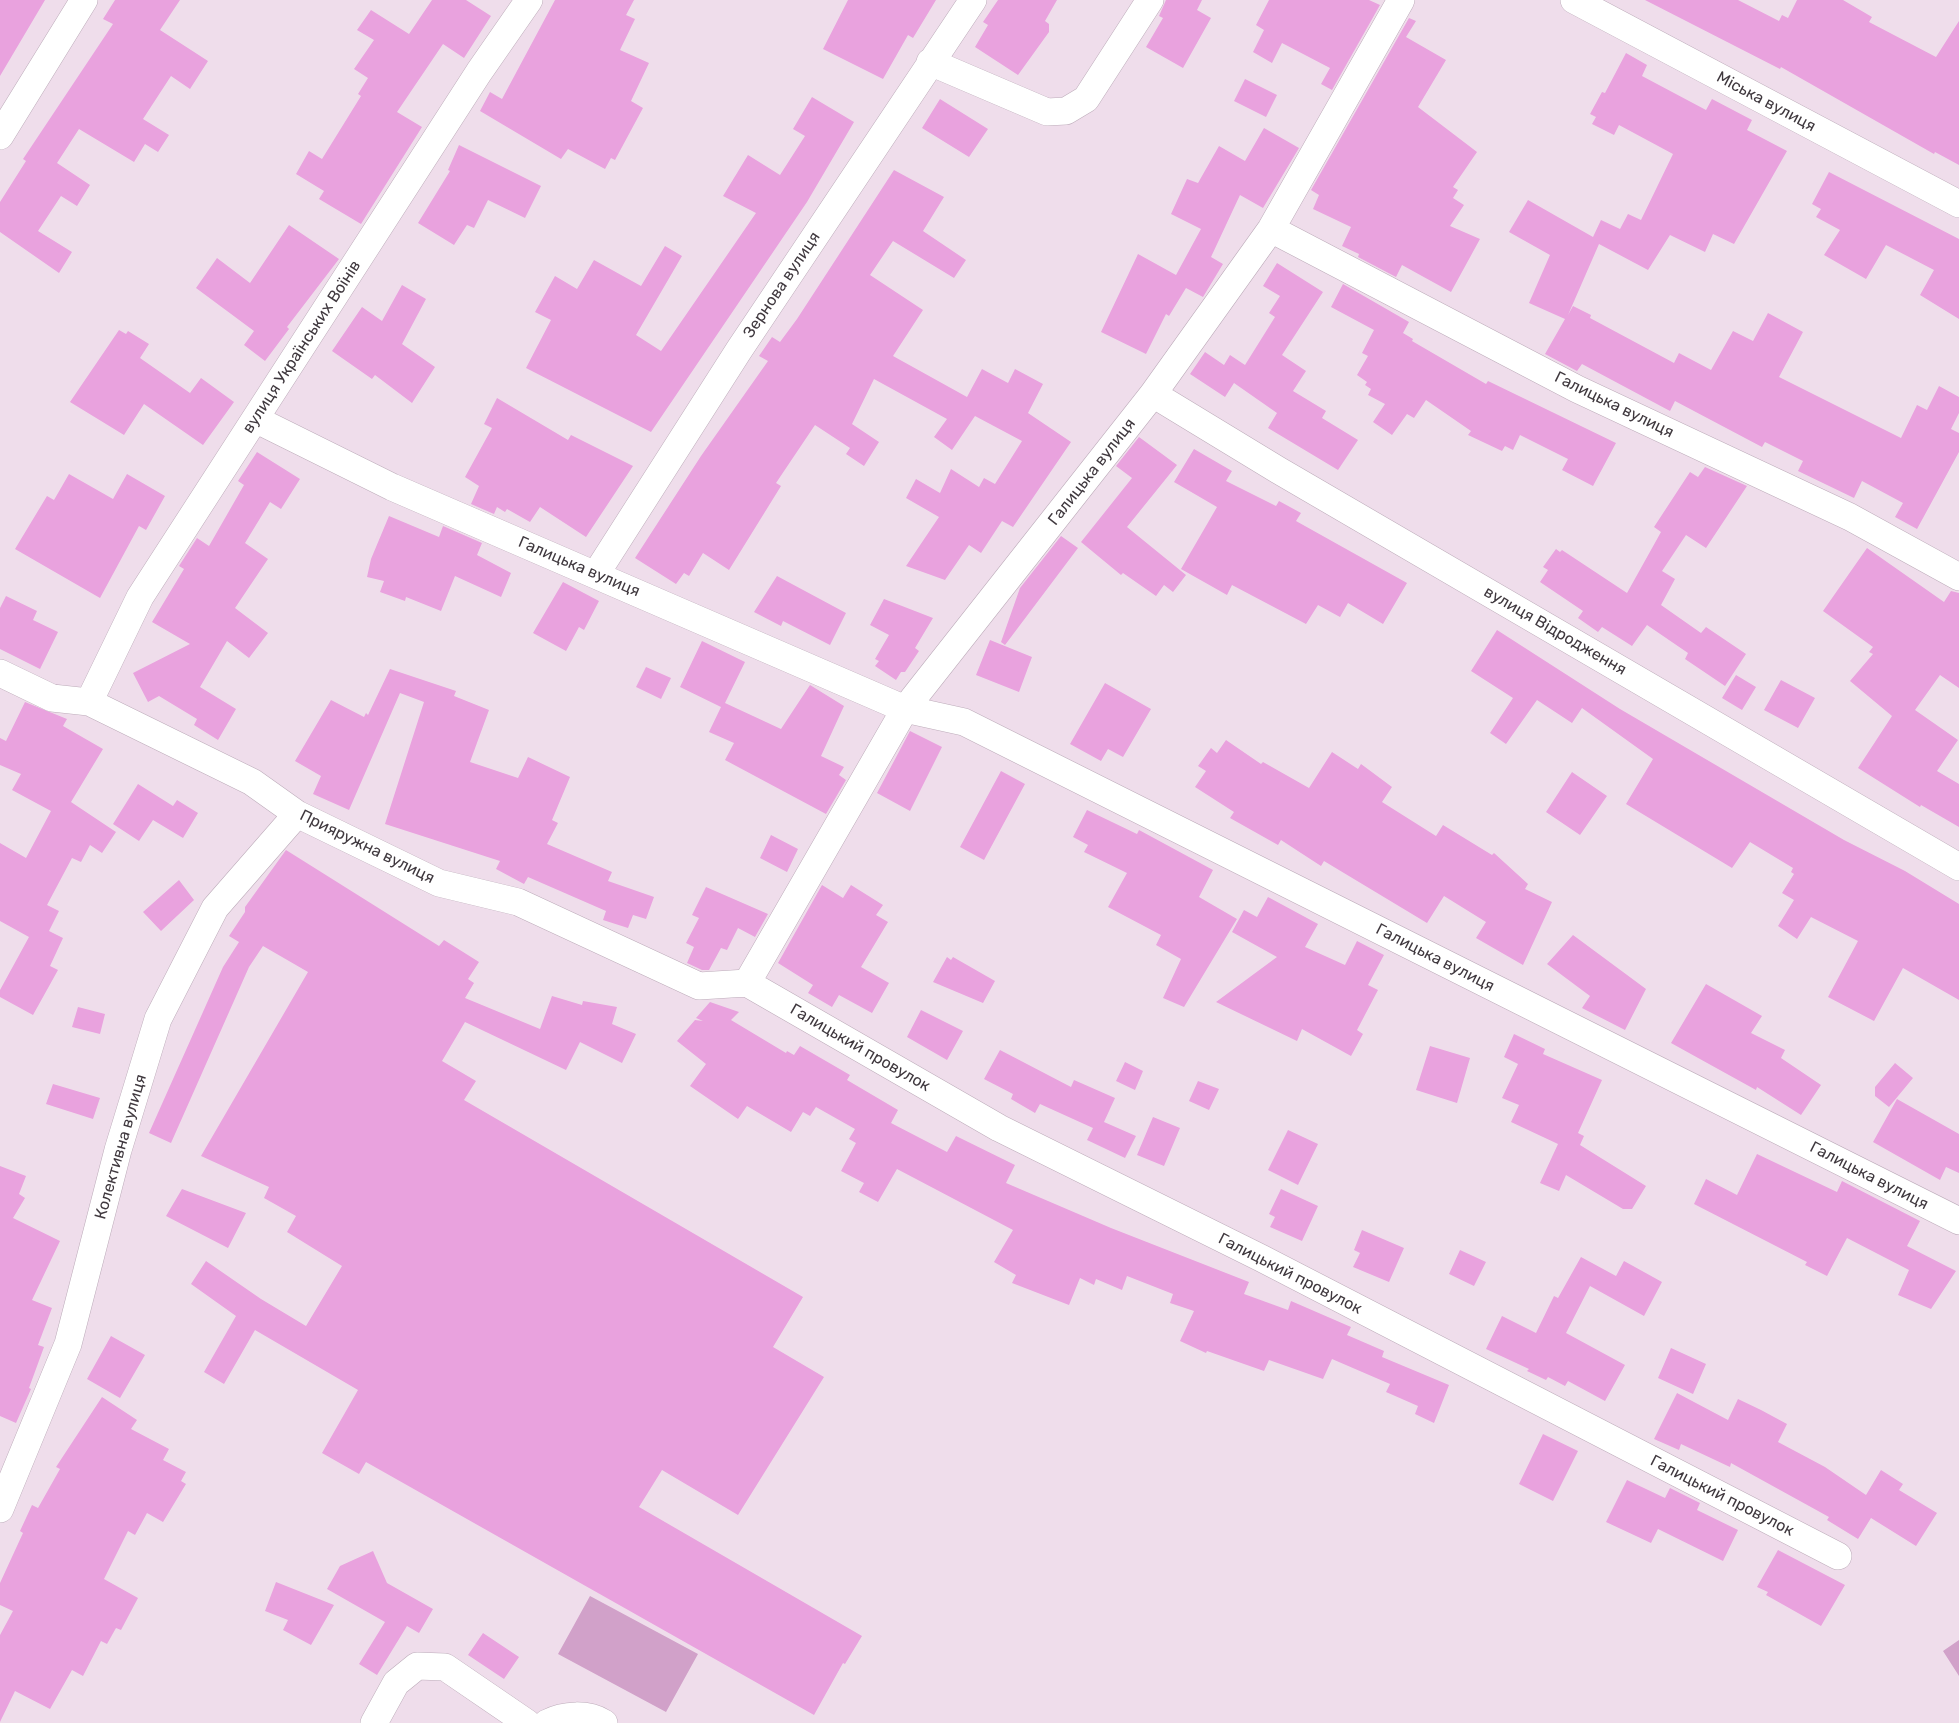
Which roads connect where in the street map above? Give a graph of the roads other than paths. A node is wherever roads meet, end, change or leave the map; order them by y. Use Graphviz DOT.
graph roads {
  1 [pos="84,0"];
  2 [pos="529,0"];
  3 [pos="973,0"];
  4 [pos="1150,0"];
  5 [pos="1401,0"];
  6 [pos="1574,0"];
  7 [pos="930,62"];
  8 [pos="0,136"];
  9 [pos="1959,204"];
  10 [pos="1271,229"];
  11 [pos="1153,394"];
  12 [pos="255,419"];
  13 [pos="596,574"];
  14 [pos="1959,577"];
  15 [pos="0,673"];
  16 [pos="89,702"];
  17 [pos="905,709"];
  18 [pos="297,814"];
  19 [pos="1959,867"];
  20 [pos="747,983"];
  21 [pos="1959,1221"];
  22 [pos="0,1509"];
  23 [pos="1838,1556"];
  24 [pos="374,1723"];
  25 [pos="527,1723"];
  26 [pos="547,1723"];
  27 [pos="604,1723"];
  1 -- 8 [label="street"];
  2 -- 12 [label="street, вулиця Українських Воїнів"];
  3 -- 7 [label="street, Зернова вулиця"];
  4 -- 7 [label="street"];
  5 -- 10 [label="street, Галицька вулиця"];
  6 -- 9 [label="street, Міська вулиця"];
  7 -- 13 [label="street, Зернова вулиця"];
  10 -- 11 [label="street, Галицька вулиця"];
  10 -- 14 [label="street, Галицька вулиця"];
  11 -- 17 [label="street, Галицька вулиця"];
  11 -- 19 [label="street, вулиця Відродження"];
  12 -- 13 [label="street, Галицька вулиця"];
  12 -- 16 [label="street, вулиця Українських Воїнів"];
  13 -- 17 [label="street, Галицька вулиця"];
  15 -- 16 [label="street, Прияружна вулиця"];
  16 -- 18 [label="street, Прияружна вулиця"];
  17 -- 20 [label="street, Галицька вулиця"];
  17 -- 21 [label="street, Галицька вулиця"];
  18 -- 20 [label="street, Прияружна вулиця"];
  18 -- 22 [label="street, Колективна вулиця"];
  20 -- 23 [label="street, Галицький провулок"];
  24 -- 25 [label="street"];
  26 -- 27 [label="street"];
}
